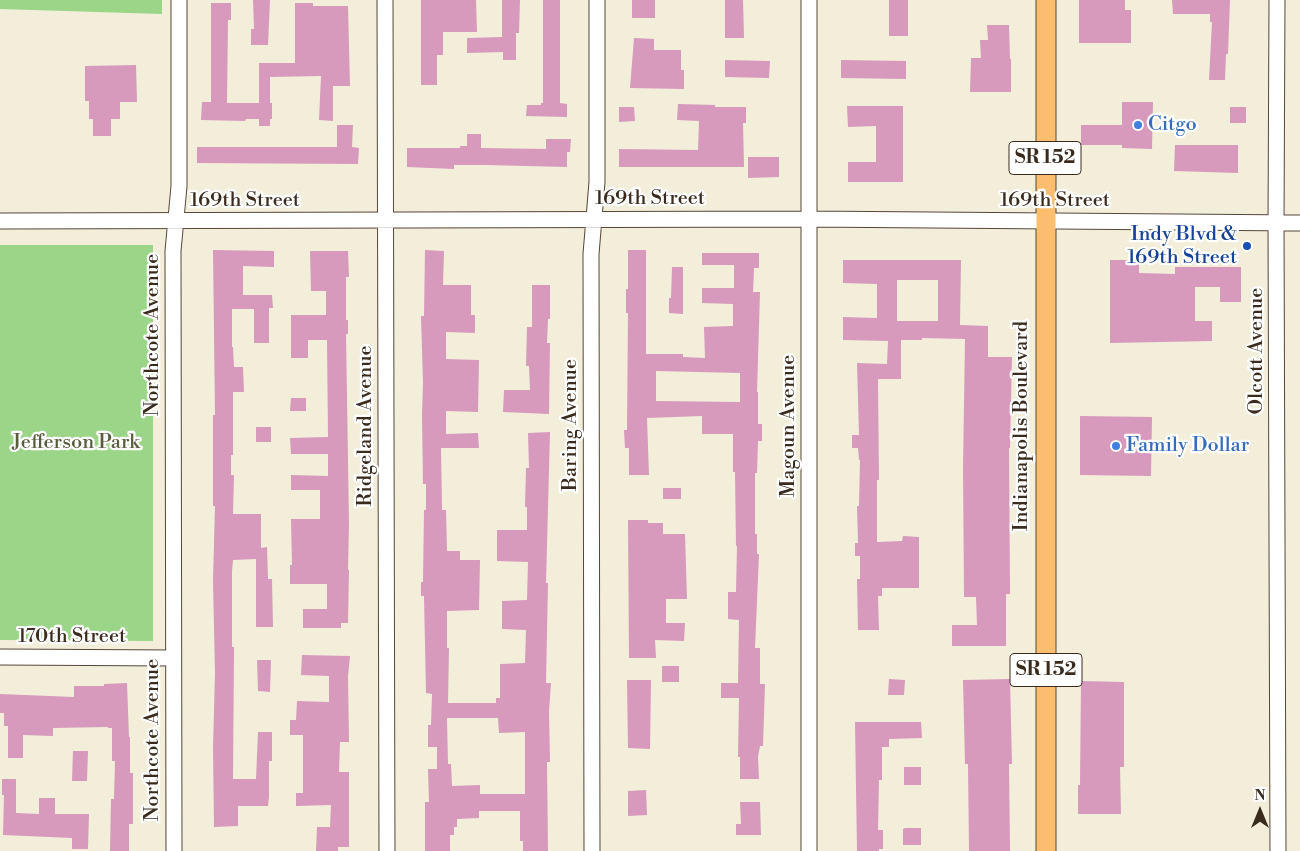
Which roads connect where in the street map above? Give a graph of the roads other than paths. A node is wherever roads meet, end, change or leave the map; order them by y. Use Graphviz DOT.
graph roads {
  1 [pos="179,0"];
  2 [pos="385,0"];
  3 [pos="598,0"];
  4 [pos="809,0"];
  5 [pos="1046,0"];
  6 [pos="1277,0"];
  7 [pos="594,219"];
  8 [pos="809,219"];
  9 [pos="385,220"];
  10 [pos="0,221"];
  11 [pos="176,221"];
  12 [pos="1045,221"];
  13 [pos="1276,223"];
  14 [pos="1300,223"];
  15 [pos="0,657"];
  16 [pos="173,658"];
  17 [pos="174,851"];
  18 [pos="387,851"];
  19 [pos="592,851"];
  20 [pos="809,851"];
  21 [pos="1046,851"];
  22 [pos="1278,851"];
  1 -- 11 [label="street, Northcote Avenue"];
  2 -- 9 [label="street, Ridgeland Avenue"];
  3 -- 7 [label="street, Baring Avenue"];
  4 -- 8 [label="street, Magoun Avenue"];
  5 -- 12 [label="main road, Indianapolis Boulevard / SR 152"];
  6 -- 13 [label="street, Olcott Avenue"];
  7 -- 8 [label="street, 169th Street"];
  7 -- 9 [label="street, 169th Street"];
  7 -- 19 [label="street, Baring Avenue"];
  8 -- 12 [label="street, 169th Street"];
  8 -- 20 [label="street, Magoun Avenue"];
  9 -- 11 [label="street, 169th Street"];
  9 -- 18 [label="street, Ridgeland Avenue"];
  10 -- 11 [label="street, 169th Street"];
  11 -- 16 [label="street, Northcote Avenue"];
  12 -- 13 [label="street, 169th Street"];
  12 -- 21 [label="main road, Indianapolis Boulevard / SR 152"];
  13 -- 14 [label="street, 169th Street"];
  13 -- 22 [label="street, Olcott Avenue"];
  15 -- 16 [label="street, 170th Street"];
  16 -- 17 [label="street, Northcote Avenue"];
}
